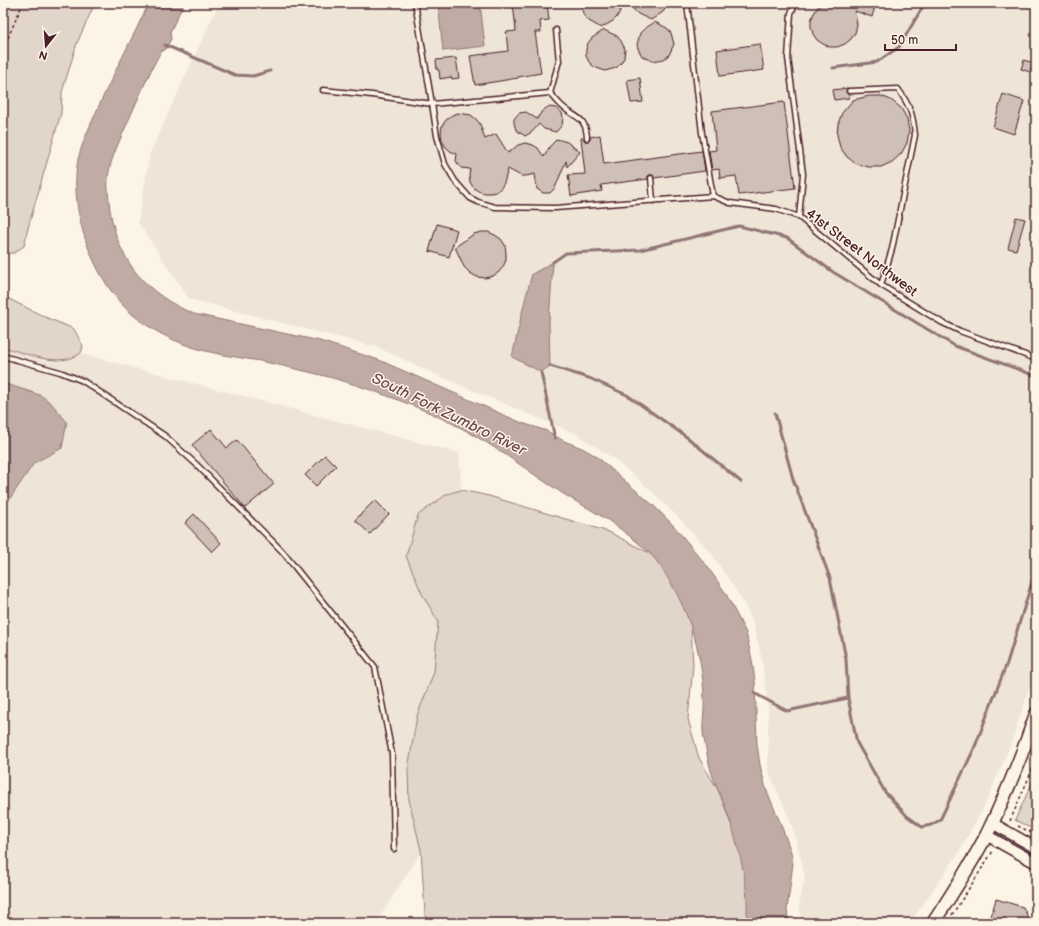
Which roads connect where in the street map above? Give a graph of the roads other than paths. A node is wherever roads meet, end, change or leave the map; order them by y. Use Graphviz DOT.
graph roads {
  1 [pos="414,3"];
  2 [pos="687,3"];
  3 [pos="796,3"];
  4 [pos="556,30"];
  5 [pos="322,90"];
  6 [pos="849,91"];
  7 [pos="550,93"];
  8 [pos="432,104"];
  9 [pos="587,138"];
  10 [pos="651,178"];
  11 [pos="713,196"];
  12 [pos="653,201"];
  13 [pos="799,217"];
  14 [pos="881,285"];
  15 [pos="3,356"];
  16 [pos="1036,359"];
  17 [pos="1036,714"];
  18 [pos="992,823"];
  19 [pos="986,835"];
  20 [pos="394,848"];
  21 [pos="1036,848"];
  22 [pos="1036,863"];
  23 [pos="933,923"];
  1 -- 8 [label="lane"];
  2 -- 11 [label="lane"];
  3 -- 13 [label="lane"];
  4 -- 7 [label="lane"];
  5 -- 8 [label="lane"];
  6 -- 14 [label="lane"];
  7 -- 8 [label="lane"];
  7 -- 9 [label="lane"];
  8 -- 12 [label="lane"];
  10 -- 12 [label="lane"];
  11 -- 12 [label="lane"];
  11 -- 13 [label="lane, 41st Street Northwest"];
  13 -- 14 [label="lane, 41st Street Northwest"];
  14 -- 16 [label="lane, 41st Street Northwest"];
  15 -- 20 [label="lane"];
  17 -- 18 [label="main road"];
  18 -- 19 [label="main road"];
  18 -- 21 [label="street"];
  19 -- 22 [label="street"];
  19 -- 23 [label="main road"];
}
